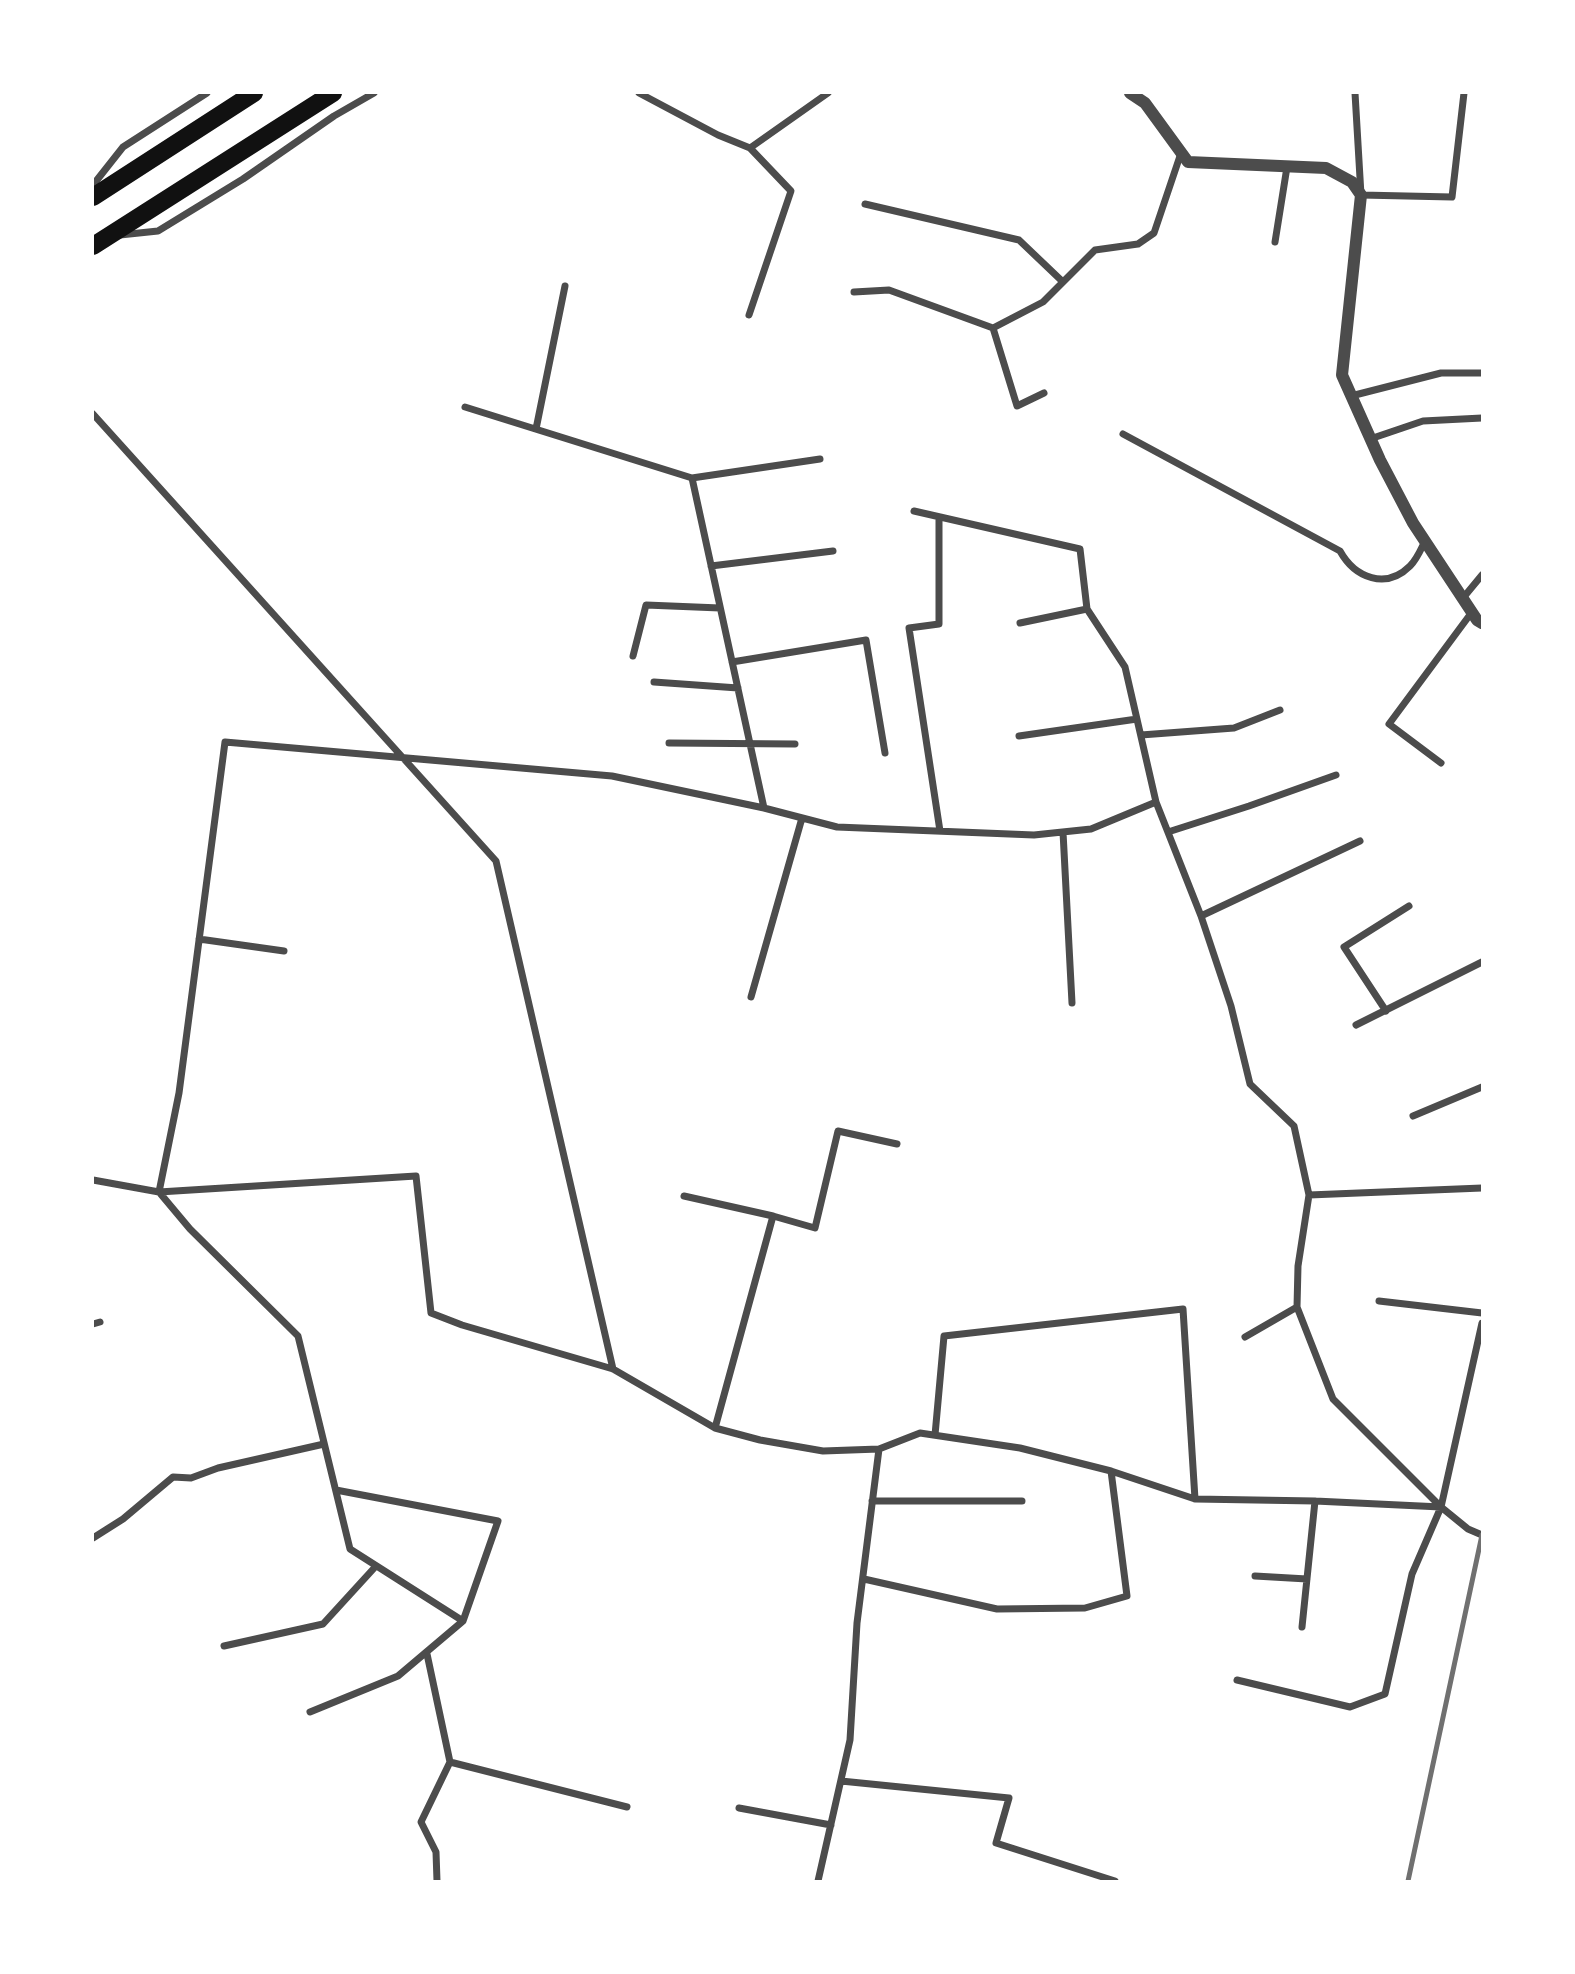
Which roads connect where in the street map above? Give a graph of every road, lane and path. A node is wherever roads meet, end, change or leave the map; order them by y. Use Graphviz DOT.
graph roads {
  1 [pos="207,93"];
  2 [pos="254,93"];
  3 [pos="333,93"];
  4 [pos="374,93"];
  5 [pos="639,93"];
  6 [pos="828,93"];
  7 [pos="1130,93"];
  8 [pos="1355,93"];
  9 [pos="1464,93"];
  10 [pos="750,148"];
  11 [pos="1181,153"];
  12 [pos="1287,167"];
  13 [pos="93,186"];
  14 [pos="1361,195"];
  15 [pos="93,197"];
  16 [pos="865,205"];
  17 [pos="109,236"];
  18 [pos="1275,242"];
  19 [pos="93,246"];
  20 [pos="1063,282"];
  21 [pos="565,286"];
  22 [pos="854,292"];
  23 [pos="749,315"];
  24 [pos="993,328"];
  25 [pos="1482,373"];
  26 [pos="1044,393"];
  27 [pos="1351,396"];
  28 [pos="465,407"];
  29 [pos="93,414"];
  30 [pos="1482,418"];
  31 [pos="536,429"];
  32 [pos="1123,434"];
  33 [pos="1370,439"];
  34 [pos="820,459"];
  35 [pos="692,478"];
  36 [pos="914,510"];
  37 [pos="939,517"];
  38 [pos="1425,541"];
  39 [pos="833,551"];
  40 [pos="711,566"];
  41 [pos="1482,575"];
  42 [pos="1463,598"];
  43 [pos="720,608"];
  44 [pos="1087,608"];
  45 [pos="1472,612"];
  46 [pos="1020,623"];
  47 [pos="1482,623"];
  48 [pos="633,656"];
  49 [pos="732,662"];
  50 [pos="654,682"];
  51 [pos="738,688"];
  52 [pos="1280,710"];
  53 [pos="1137,719"];
  54 [pos="1141,735"];
  55 [pos="1019,736"];
  56 [pos="750,742"];
  57 [pos="669,743"];
  58 [pos="795,744"];
  59 [pos="885,753"];
  60 [pos="404,759"];
  61 [pos="1441,763"];
  62 [pos="1336,775"];
  63 [pos="1156,802"];
  64 [pos="764,808"];
  65 [pos="802,818"];
  66 [pos="940,831"];
  67 [pos="1063,832"];
  68 [pos="1168,832"];
  69 [pos="1360,841"];
  70 [pos="1409,905"];
  71 [pos="1201,916"];
  72 [pos="199,939"];
  73 [pos="284,951"];
  74 [pos="1482,962"];
  75 [pos="751,997"];
  76 [pos="1072,1003"];
  77 [pos="1386,1011"];
  78 [pos="1356,1025"];
  79 [pos="1482,1087"];
  80 [pos="1413,1116"];
  81 [pos="897,1144"];
  82 [pos="93,1180"];
  83 [pos="1482,1188"];
  84 [pos="159,1192"];
  85 [pos="1309,1195"];
  86 [pos="684,1196"];
  87 [pos="773,1216"];
  88 [pos="1378,1301"];
  89 [pos="1297,1307"];
  90 [pos="1482,1313"];
  91 [pos="1482,1324"];
  92 [pos="1245,1336"];
  93 [pos="613,1369"];
  94 [pos="715,1428"];
  95 [pos="935,1436"];
  96 [pos="324,1444"];
  97 [pos="878,1449"];
  98 [pos="1111,1471"];
  99 [pos="336,1490"];
  100 [pos="1195,1499"];
  101 [pos="872,1501"];
  102 [pos="1315,1501"];
  103 [pos="1022,1502"];
  104 [pos="1441,1507"];
  105 [pos="1482,1535"];
  106 [pos="93,1538"];
  107 [pos="376,1566"];
  108 [pos="1255,1576"];
  109 [pos="1307,1578"];
  110 [pos="864,1579"];
  111 [pos="463,1622"];
  112 [pos="1302,1627"];
  113 [pos="224,1646"];
  114 [pos="427,1654"];
  115 [pos="1237,1680"];
  116 [pos="310,1712"];
  117 [pos="450,1762"];
  118 [pos="841,1781"];
  119 [pos="627,1807"];
  120 [pos="739,1808"];
  121 [pos="831,1825"];
  122 [pos="437,1881"];
  123 [pos="818,1881"];
  124 [pos="1115,1881"];
  1 -- 13 [label="street"];
  2 -- 15 [label="highway"];
  3 -- 17 [label="highway"];
  4 -- 17 [label="street"];
  5 -- 10 [label="street"];
  6 -- 10 [label="street"];
  7 -- 11 [label="street"];
  8 -- 14 [label="street"];
  9 -- 14 [label="street"];
  10 -- 23 [label="street"];
  11 -- 12 [label="street"];
  11 -- 20 [label="street"];
  12 -- 14 [label="street"];
  12 -- 18 [label="street"];
  14 -- 27 [label="street"];
  16 -- 20 [label="street"];
  17 -- 19 [label="highway"];
  20 -- 24 [label="street"];
  21 -- 31 [label="street"];
  22 -- 24 [label="street"];
  24 -- 26 [label="street"];
  25 -- 27 [label="street"];
  27 -- 33 [label="street"];
  28 -- 31 [label="street"];
  29 -- 60 [label="street"];
  30 -- 33 [label="street"];
  31 -- 35 [label="street"];
  32 -- 38 [label="street"];
  33 -- 38 [label="street"];
  34 -- 35 [label="street"];
  35 -- 40 [label="street"];
  36 -- 37 [label="street"];
  37 -- 44 [label="street"];
  37 -- 66 [label="street"];
  38 -- 42 [label="street"];
  39 -- 40 [label="street"];
  40 -- 43 [label="street"];
  41 -- 42 [label="street"];
  42 -- 45 [label="street"];
  43 -- 48 [label="street"];
  43 -- 49 [label="street"];
  44 -- 46 [label="street"];
  44 -- 53 [label="street"];
  45 -- 47 [label="street"];
  45 -- 61 [label="street"];
  49 -- 51 [label="street"];
  49 -- 59 [label="street"];
  50 -- 51 [label="street"];
  51 -- 56 [label="street"];
  52 -- 54 [label="street"];
  53 -- 54 [label="street"];
  53 -- 55 [label="street"];
  54 -- 63 [label="street"];
  56 -- 57 [label="street"];
  56 -- 58 [label="street"];
  56 -- 64 [label="street"];
  60 -- 64 [label="street"];
  60 -- 72 [label="street"];
  60 -- 93 [label="street"];
  62 -- 68 [label="street"];
  63 -- 67 [label="street"];
  63 -- 68 [label="street"];
  64 -- 65 [label="street"];
  65 -- 66 [label="street"];
  65 -- 75 [label="street"];
  66 -- 67 [label="street"];
  67 -- 76 [label="street"];
  68 -- 71 [label="street"];
  69 -- 71 [label="street"];
  70 -- 77 [label="street"];
  71 -- 85 [label="street"];
  72 -- 73 [label="street"];
  72 -- 84 [label="street"];
  74 -- 77 [label="street"];
  77 -- 78 [label="street"];
  79 -- 80 [label="street"];
  81 -- 87 [label="street"];
  82 -- 84 [label="street"];
  83 -- 85 [label="street"];
  84 -- 93 [label="street"];
  84 -- 96 [label="street"];
  85 -- 89 [label="street"];
  86 -- 87 [label="street"];
  87 -- 94 [label="street"];
  88 -- 90 [label="street"];
  89 -- 92 [label="street"];
  89 -- 104 [label="street"];
  91 -- 104 [label="street"];
  93 -- 94 [label="street"];
  94 -- 97 [label="street"];
  95 -- 97 [label="street"];
  95 -- 98 [label="street"];
  95 -- 100 [label="street"];
  96 -- 99 [label="street"];
  96 -- 106 [label="street"];
  97 -- 101 [label="street"];
  98 -- 100 [label="street"];
  98 -- 110 [label="street"];
  99 -- 107 [label="street"];
  99 -- 111 [label="street"];
  100 -- 102 [label="street"];
  101 -- 103 [label="street"];
  101 -- 110 [label="street"];
  102 -- 104 [label="street"];
  102 -- 109 [label="street"];
  104 -- 105 [label="street"];
  104 -- 115 [label="street"];
  107 -- 111 [label="street"];
  107 -- 113 [label="street"];
  108 -- 109 [label="street"];
  109 -- 112 [label="street"];
  110 -- 118 [label="street"];
  111 -- 114 [label="street"];
  114 -- 116 [label="street"];
  114 -- 117 [label="street"];
  117 -- 119 [label="street"];
  117 -- 122 [label="street"];
  118 -- 121 [label="street"];
  118 -- 124 [label="street"];
  120 -- 121 [label="street"];
  121 -- 123 [label="street"];
}
